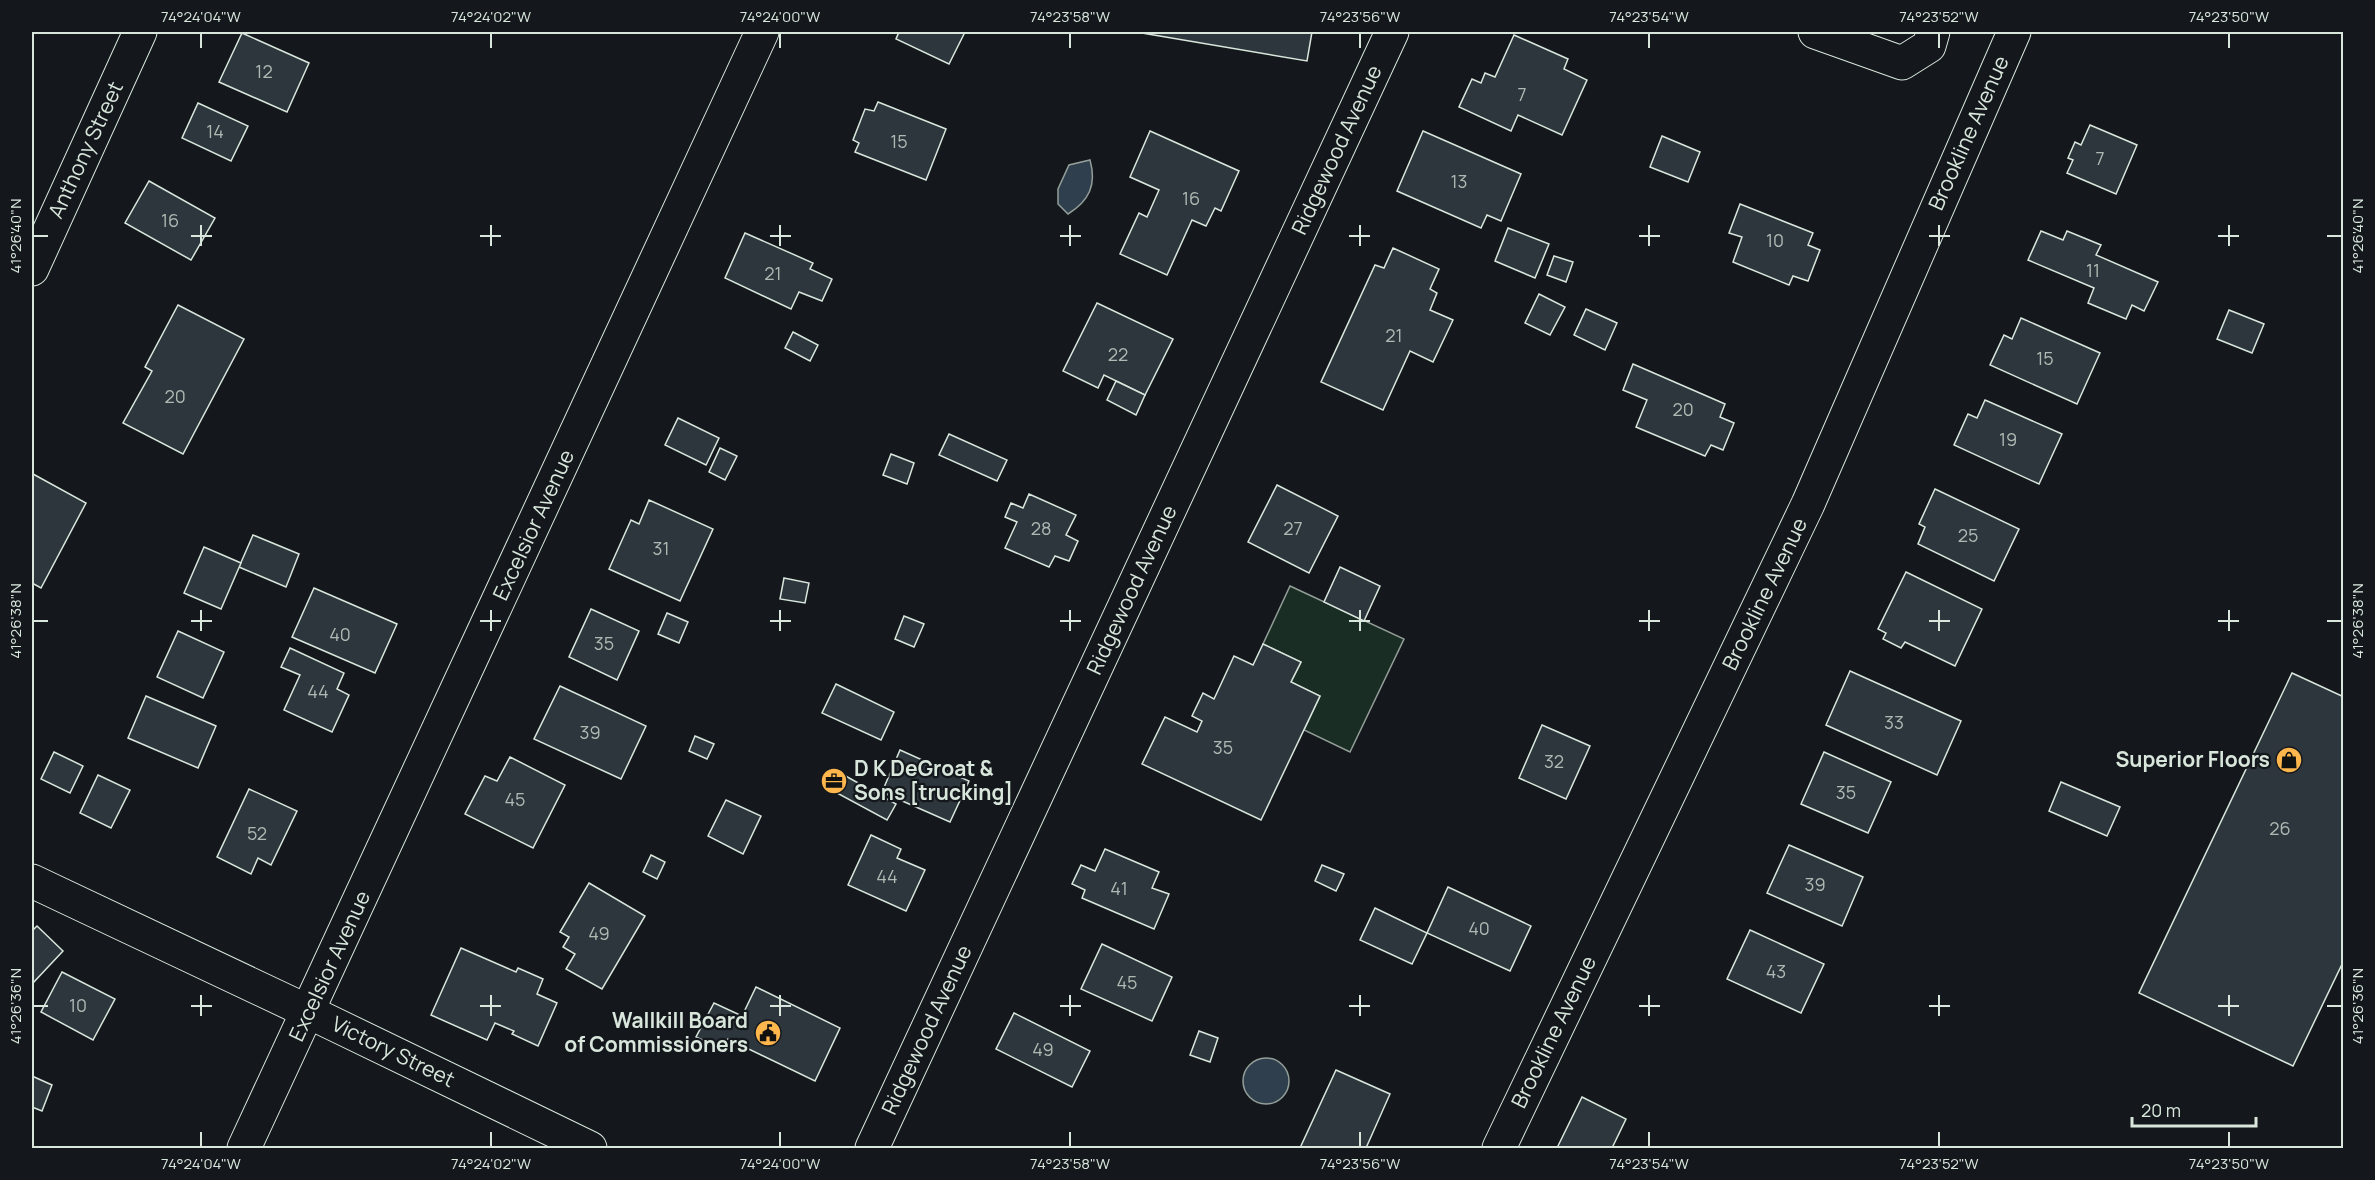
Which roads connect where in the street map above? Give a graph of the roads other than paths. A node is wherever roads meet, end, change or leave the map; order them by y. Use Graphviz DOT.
graph roads {
  1 [pos="140,32"];
  2 [pos="762,32"];
  3 [pos="1392,32"];
  4 [pos="1815,32"];
  5 [pos="1933,32"];
  6 [pos="2014,32"];
  7 [pos="32,268"];
  8 [pos="32,881"];
  9 [pos="309,1012"];
  10 [pos="244,1149"];
  11 [pos="590,1149"];
  12 [pos="872,1149"];
  13 [pos="1499,1149"];
  1 -- 7 [label="street, Anthony Street"];
  2 -- 9 [label="street, Excelsior Avenue"];
  3 -- 12 [label="street, Ridgewood Avenue"];
  4 -- 5 [label="street"];
  6 -- 13 [label="street, Brookline Avenue"];
  8 -- 9 [label="street, Victory Street"];
  9 -- 10 [label="street, Excelsior Avenue"];
  9 -- 11 [label="street, Victory Street"];
}
